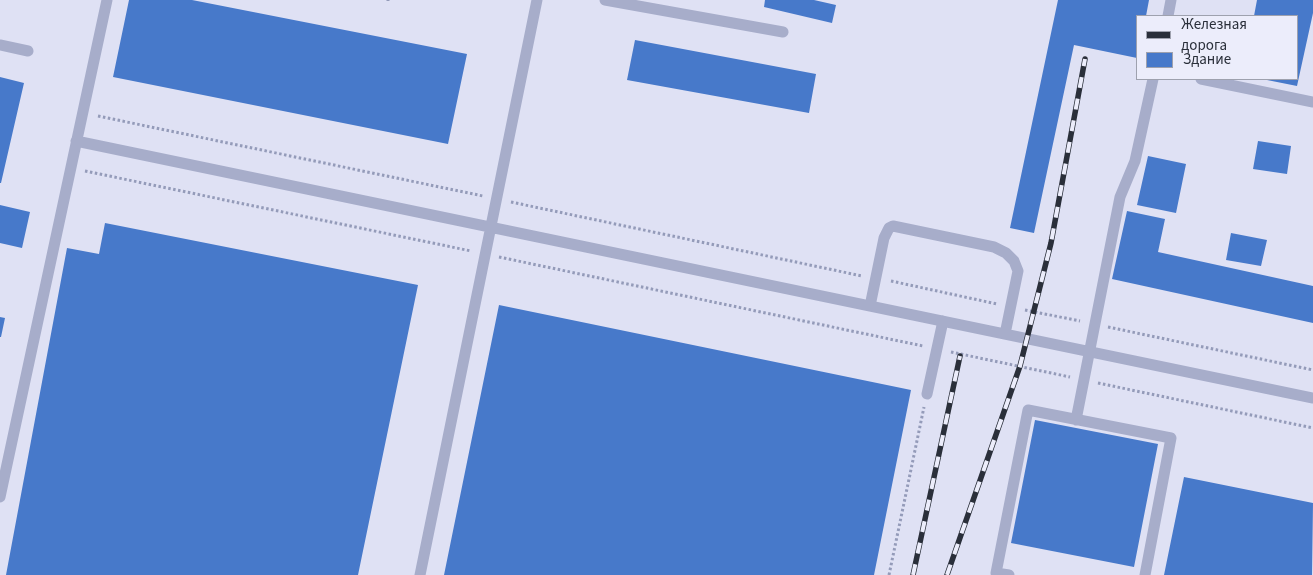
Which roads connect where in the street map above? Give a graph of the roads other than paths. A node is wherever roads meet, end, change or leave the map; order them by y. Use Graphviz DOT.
graph roads {
  1 [pos="107,0"];
  2 [pos="537,0"];
  3 [pos="605,0"];
  4 [pos="1171,0"];
  5 [pos="1168,15"];
  6 [pos="783,32"];
  7 [pos="0,45"];
  8 [pos="28,51"];
  9 [pos="1154,80"];
  10 [pos="1206,80"];
  11 [pos="1313,102"];
  12 [pos="76,141"];
  13 [pos="491,227"];
  14 [pos="870,306"];
  15 [pos="943,321"];
  16 [pos="1005,334"];
  17 [pos="1090,352"];
  18 [pos="927,394"];
  19 [pos="1313,398"];
  20 [pos="1076,420"];
  21 [pos="0,497"];
  22 [pos="420,575"];
  23 [pos="1008,575"];
  24 [pos="1145,575"];
  1 -- 12 [label="lane"];
  2 -- 13 [label="lane"];
  3 -- 6 [label="lane"];
  4 -- 5 [label="lane"];
  7 -- 8 [label="lane"];
  9 -- 17 [label="lane"];
  10 -- 11 [label="lane"];
  12 -- 13 [label="lane"];
  12 -- 21 [label="lane"];
  13 -- 14 [label="lane"];
  13 -- 22 [label="lane"];
  14 -- 15 [label="lane"];
  14 -- 16 [label="lane"];
  15 -- 16 [label="lane"];
  15 -- 18 [label="lane"];
  16 -- 17 [label="lane"];
  17 -- 19 [label="lane"];
  17 -- 20 [label="lane"];
  20 -- 23 [label="lane"];
  20 -- 24 [label="lane"];
}
